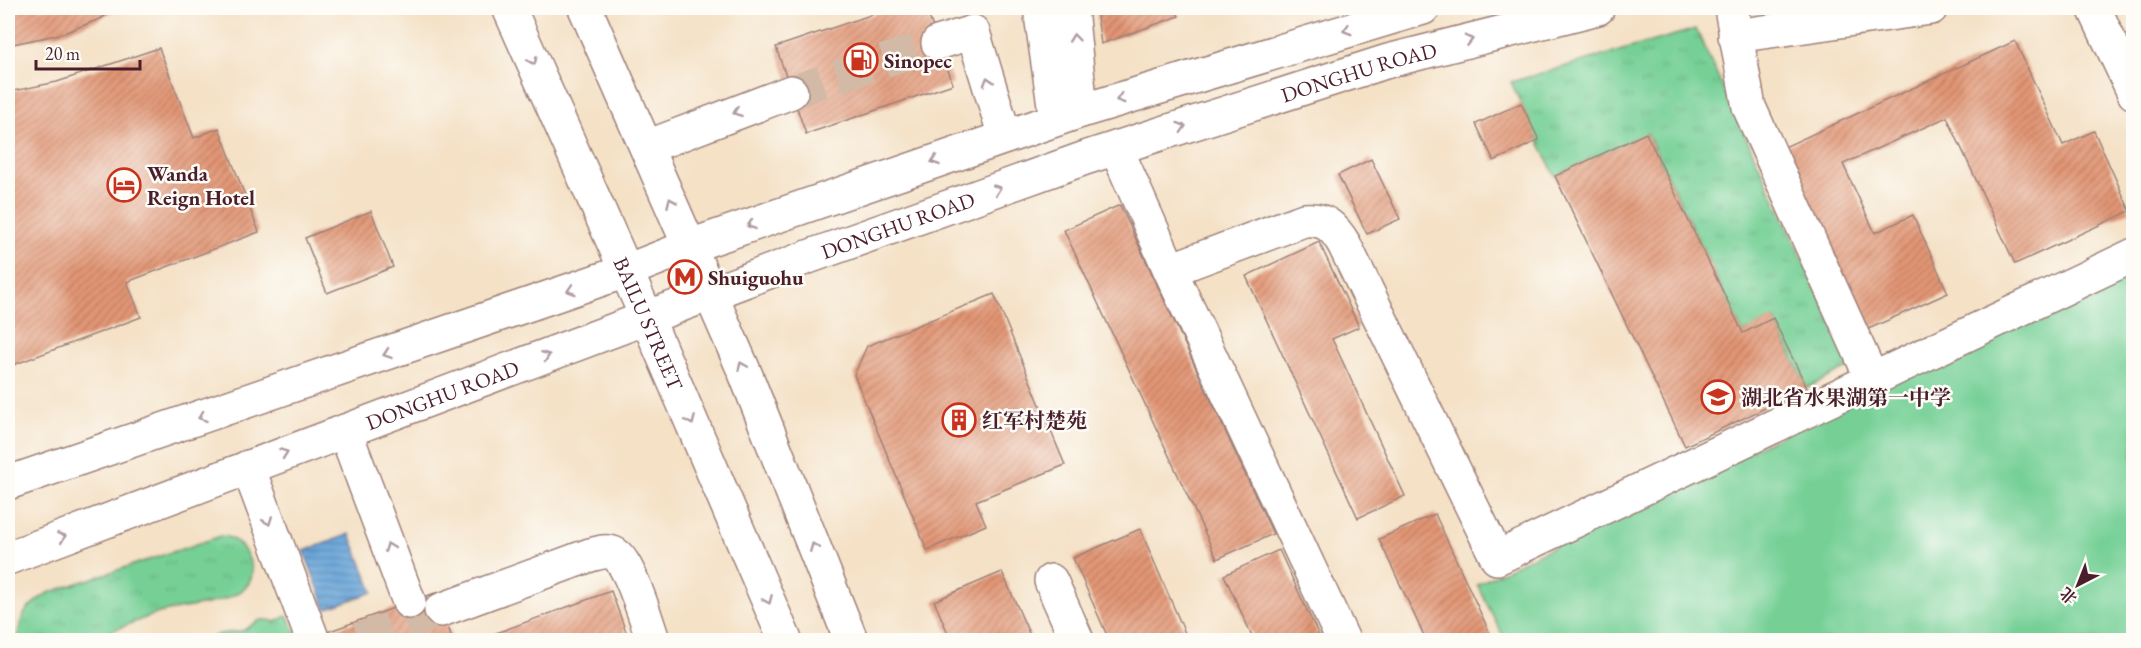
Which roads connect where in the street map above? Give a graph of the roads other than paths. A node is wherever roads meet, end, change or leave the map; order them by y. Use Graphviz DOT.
graph roads {
  1 [pos="509,8"];
  2 [pos="585,8"];
  3 [pos="1040,8"];
  4 [pos="1071,8"];
  5 [pos="1423,8"];
  6 [pos="1598,8"];
  7 [pos="1931,8"];
  8 [pos="2094,8"];
  9 [pos="1733,22"];
  10 [pos="938,43"];
  11 [pos="791,92"];
  12 [pos="2133,93"];
  13 [pos="1069,115"];
  14 [pos="1005,137"];
  15 [pos="647,147"];
  16 [pos="1116,148"];
  17 [pos="690,246"];
  18 [pos="2133,255"];
  19 [pos="1170,270"];
  20 [pos="626,271"];
  21 [pos="711,294"];
  22 [pos="647,318"];
  23 [pos="1872,379"];
  24 [pos="345,431"];
  25 [pos="248,466"];
  26 [pos="8,483"];
  27 [pos="8,558"];
  28 [pos="1051,581"];
  29 [pos="409,602"];
  30 [pos="441,610"];
  31 [pos="312,638"];
  32 [pos="653,640"];
  33 [pos="785,640"];
  34 [pos="851,640"];
  35 [pos="1077,640"];
  36 [pos="1343,640"];
  1 -- 20 [label="main road, BAILU STREET, one-way"];
  2 -- 15 [label="main road"];
  3 -- 13 [label="main road"];
  13 -- 4 [label="main road, one-way"];
  5 -- 13 [label="main road, DONGHU ROAD, one-way"];
  16 -- 6 [label="main road, DONGHU ROAD, one-way"];
  7 -- 9 [label="main road"];
  8 -- 12 [label="main road"];
  9 -- 23 [label="main road"];
  14 -- 10 [label="main road, one-way"];
  11 -- 15 [label="main road, one-way"];
  13 -- 14 [label="main road, DONGHU ROAD"];
  14 -- 17 [label="main road, DONGHU ROAD, one-way"];
  17 -- 15 [label="main road, one-way"];
  16 -- 19 [label="main road"];
  21 -- 16 [label="main road, DONGHU ROAD, one-way"];
  17 -- 20 [label="main road, DONGHU ROAD"];
  17 -- 21 [label="main road"];
  18 -- 23 [label="main road"];
  19 -- 23 [label="main road"];
  19 -- 36 [label="main road"];
  20 -- 22 [label="main road, BAILU STREET"];
  20 -- 26 [label="main road, DONGHU ROAD, one-way"];
  21 -- 22 [label="main road, DONGHU ROAD"];
  34 -- 21 [label="main road, one-way"];
  24 -- 22 [label="main road, DONGHU ROAD, one-way"];
  22 -- 33 [label="main road, BAILU STREET, one-way"];
  25 -- 24 [label="main road, DONGHU ROAD, one-way"];
  29 -- 24 [label="main road, one-way"];
  27 -- 25 [label="main road, DONGHU ROAD, one-way"];
  25 -- 31 [label="main road, one-way"];
  28 -- 35 [label="main road"];
  30 -- 32 [label="main road"];
}
